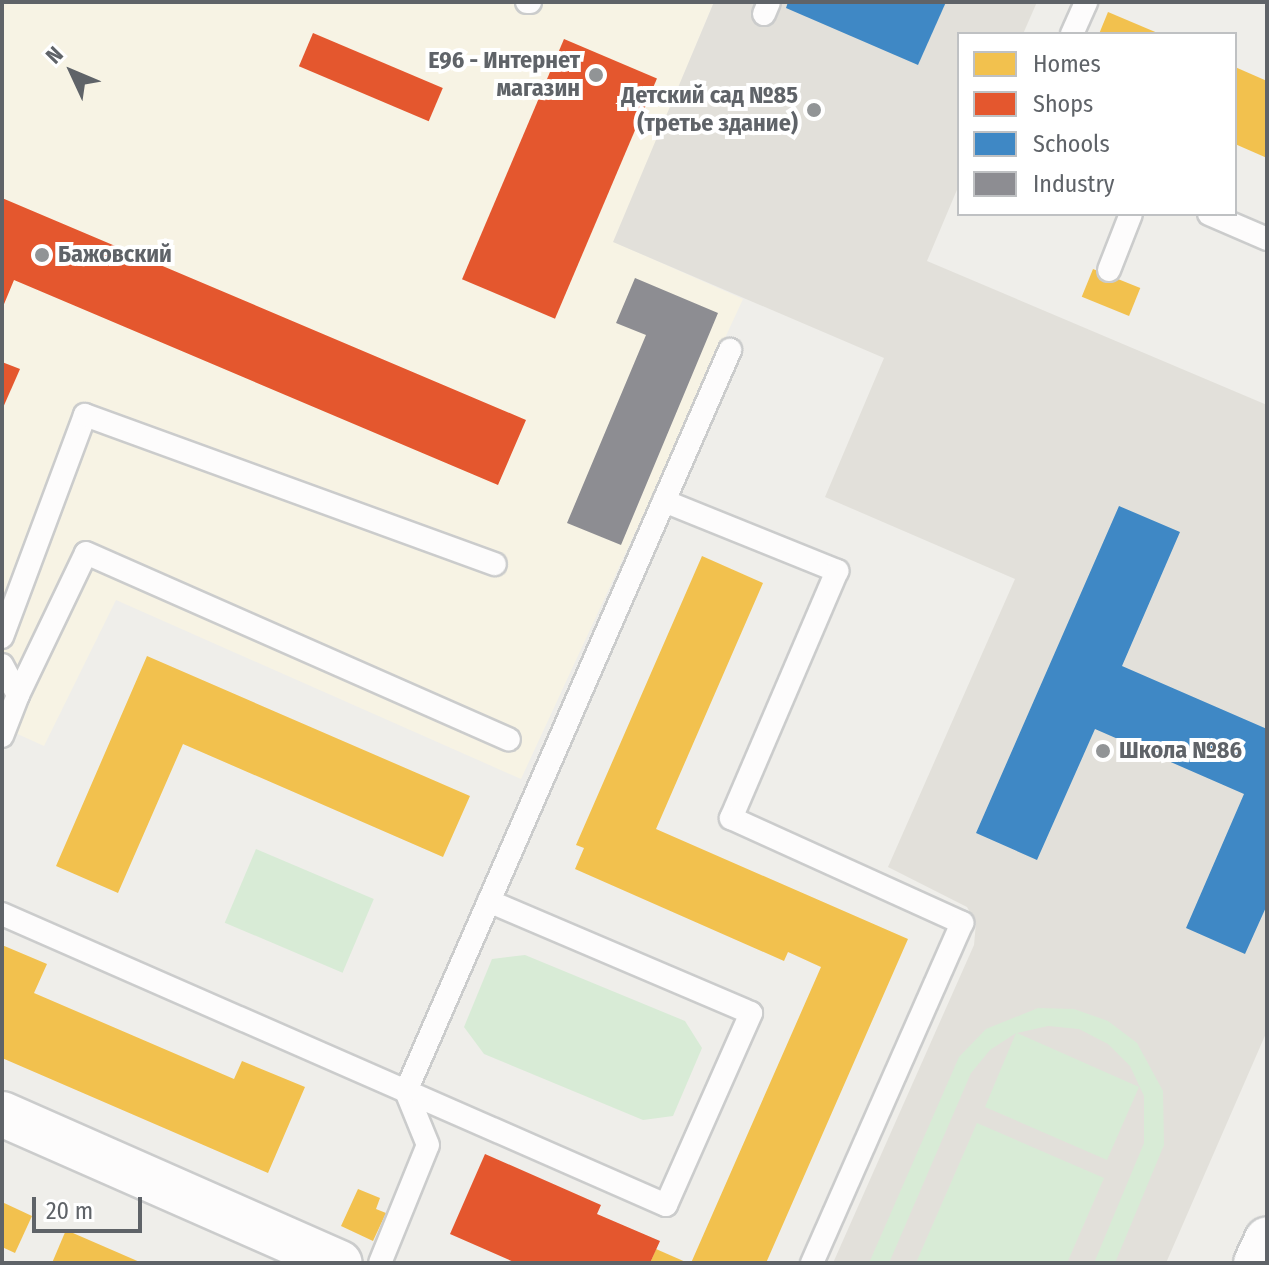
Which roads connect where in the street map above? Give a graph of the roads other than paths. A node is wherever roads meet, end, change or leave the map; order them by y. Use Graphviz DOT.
graph roads {
  1 [pos="1086,2"];
  2 [pos="1073,32"];
  3 [pos="1130,216"];
  4 [pos="1214,216"];
  5 [pos="1267,239"];
  6 [pos="1109,270"];
  7 [pos="730,350"];
  8 [pos="664,501"];
  9 [pos="495,564"];
  10 [pos="2,637"];
  11 [pos="2,665"];
  12 [pos="11,703"];
  13 [pos="2,736"];
  14 [pos="509,740"];
  15 [pos="489,901"];
  16 [pos="2,914"];
  17 [pos="406,1091"];
  18 [pos="2,1114"];
  19 [pos="1267,1239"];
  20 [pos="332,1262"];
  21 [pos="380,1263"];
  22 [pos="812,1263"];
  23 [pos="1256,1263"];
  1 -- 2 [label="lane"];
  3 -- 6 [label="lane"];
  4 -- 5 [label="lane"];
  7 -- 8 [label="lane"];
  8 -- 15 [label="lane"];
  8 -- 22 [label="lane"];
  9 -- 10 [label="lane"];
  11 -- 12 [label="lane"];
  12 -- 13 [label="lane"];
  12 -- 14 [label="lane"];
  15 -- 17 [label="lane"];
  15 -- 17 [label="lane"];
  16 -- 17 [label="lane"];
  17 -- 21 [label="lane"];
  18 -- 20 [label="street"];
  19 -- 23 [label="street"];
}
